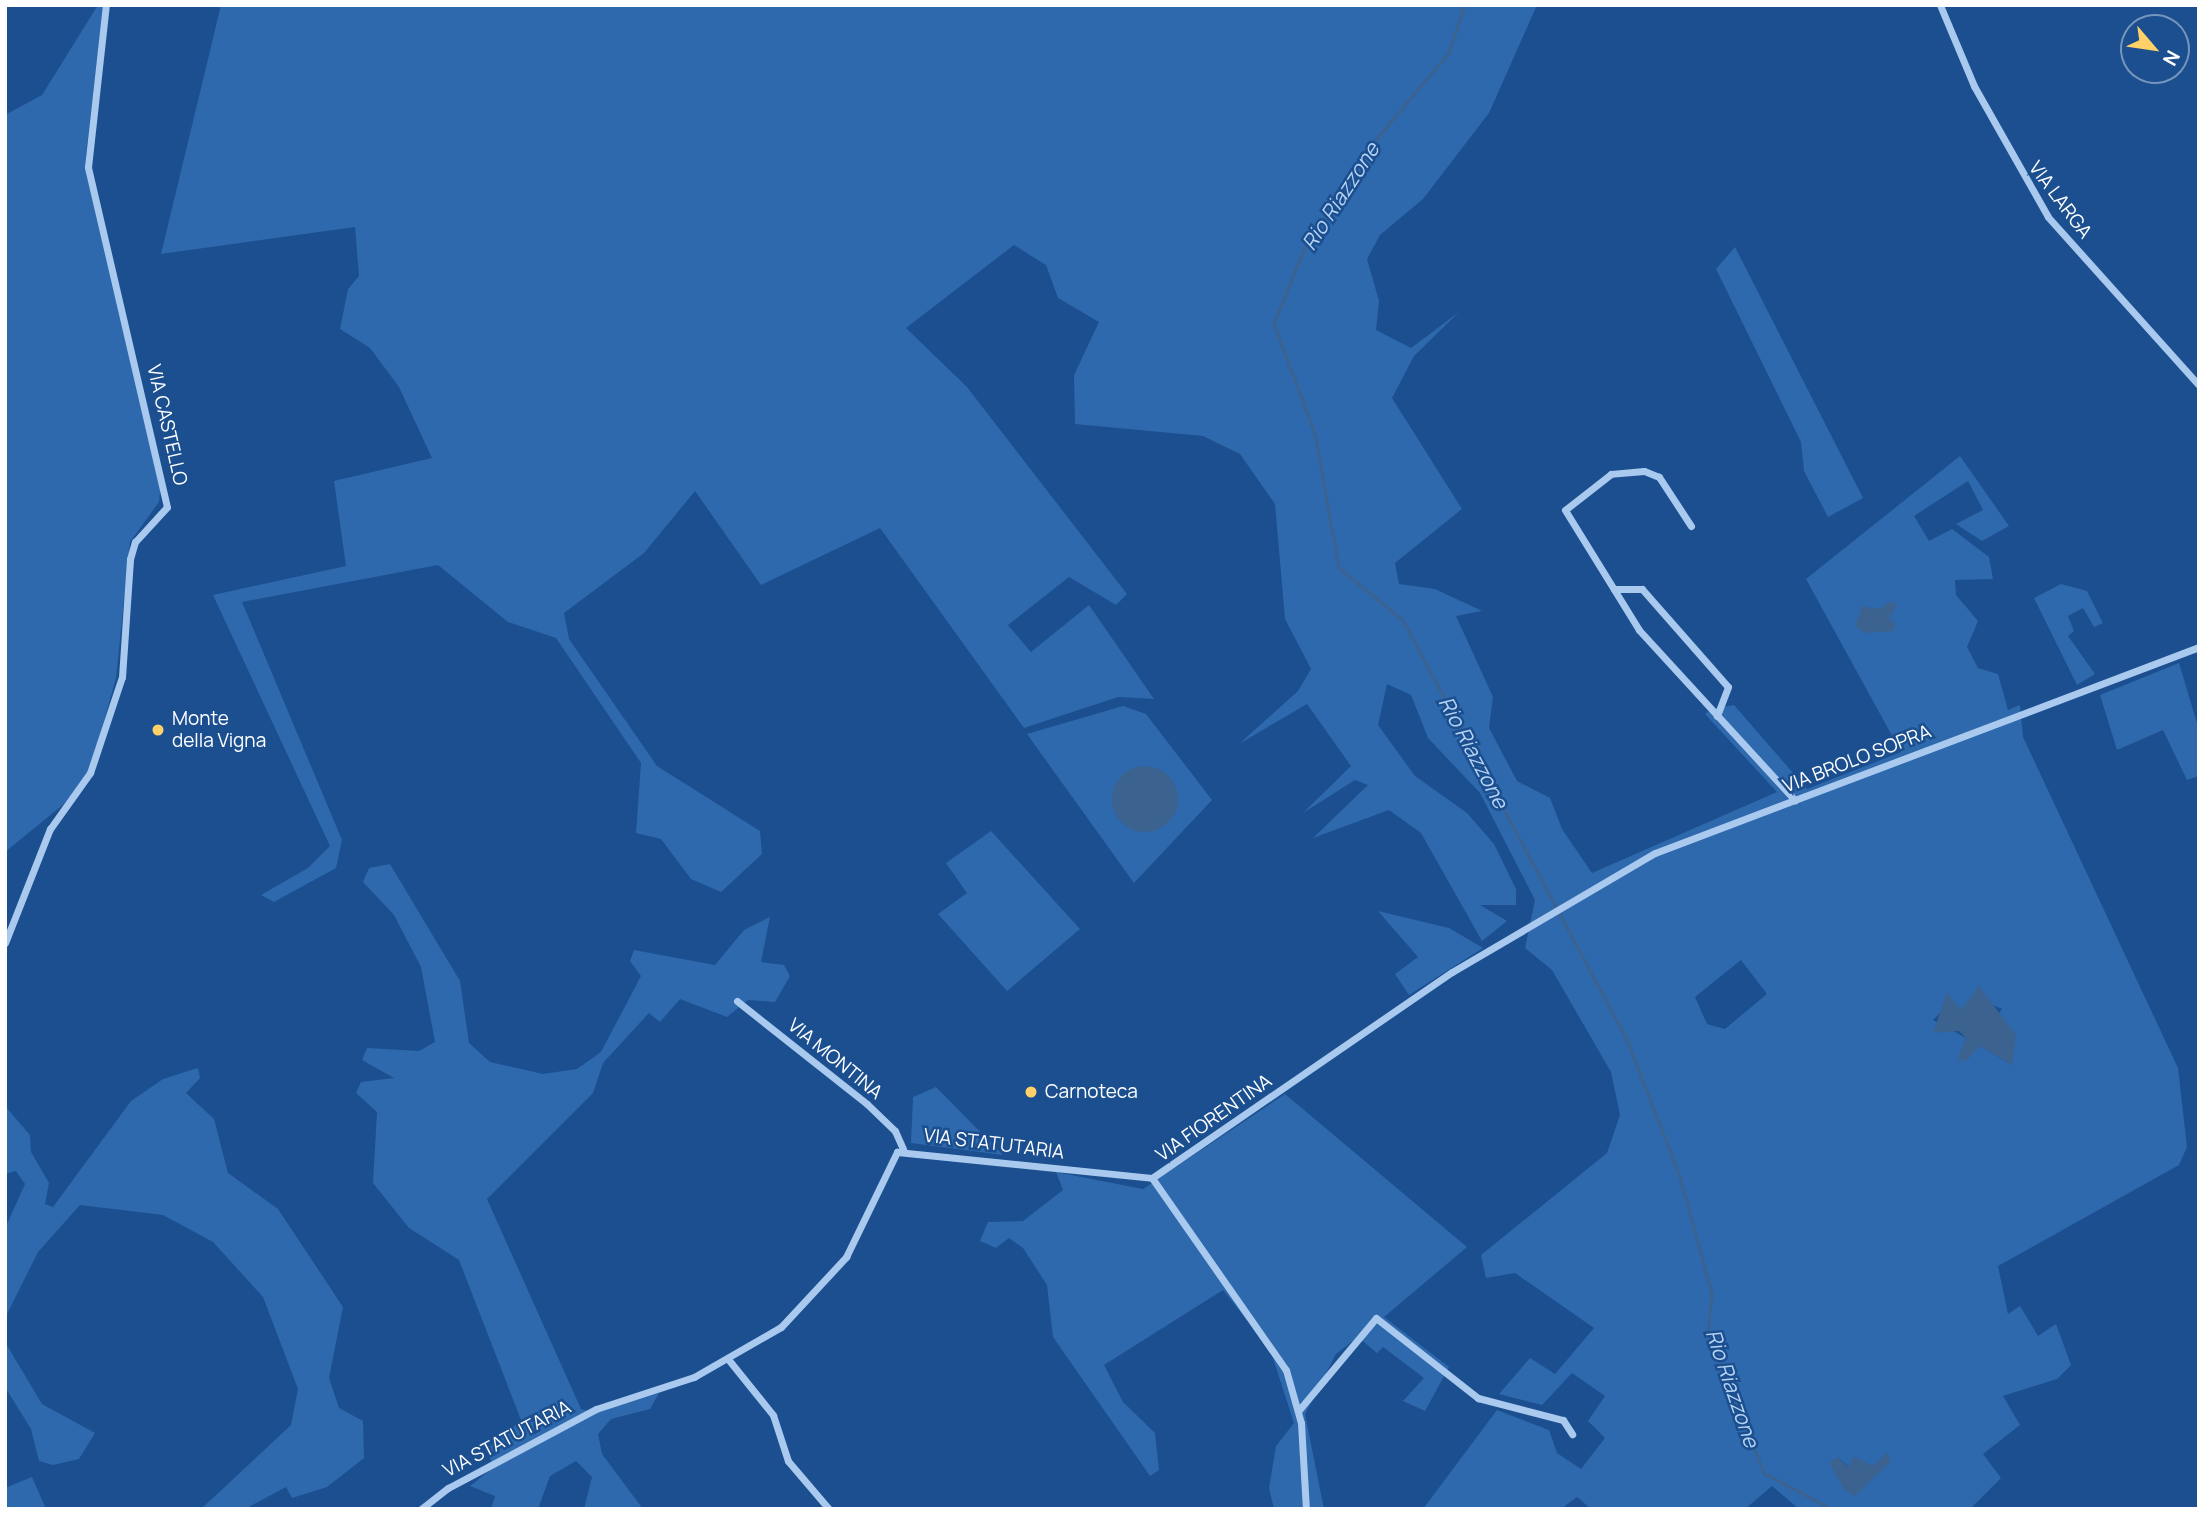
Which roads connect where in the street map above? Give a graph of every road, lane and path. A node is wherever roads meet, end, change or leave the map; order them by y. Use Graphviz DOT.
graph roads {
  1 [pos="106,5"];
  2 [pos="1940,5"];
  3 [pos="2199,385"];
  4 [pos="1691,526"];
  5 [pos="1614,589"];
  6 [pos="2199,647"];
  7 [pos="1717,716"];
  8 [pos="1795,800"];
  9 [pos="1536,920"];
  10 [pos="5,943"];
  11 [pos="737,1001"];
  12 [pos="902,1149"];
  13 [pos="1152,1178"];
  14 [pos="728,1359"];
  15 [pos="1298,1410"];
  16 [pos="1572,1434"];
  17 [pos="421,1509"];
  18 [pos="829,1509"];
  19 [pos="1306,1509"];
  1 -- 10 [label="street, VIA CASTELLO"];
  2 -- 3 [label="street, VIA LARGA"];
  4 -- 5 [label="street"];
  5 -- 7 [label="street"];
  5 -- 7 [label="street"];
  6 -- 8 [label="street, VIA BROLO SOPRA"];
  7 -- 8 [label="street"];
  8 -- 9 [label="street, VIA BROLO SOPRA"];
  9 -- 13 [label="street, VIA FIORENTINA"];
  11 -- 12 [label="street, VIA MONTINA"];
  12 -- 13 [label="street, VIA STATUTARIA"];
  12 -- 14 [label="street, VIA STATUTARIA"];
  13 -- 15 [label="street, VIA FIORENTINA"];
  14 -- 17 [label="street, VIA STATUTARIA"];
  14 -- 18 [label="street"];
  15 -- 16 [label="street"];
  15 -- 19 [label="street, VIA FIORENTINA"];
}
